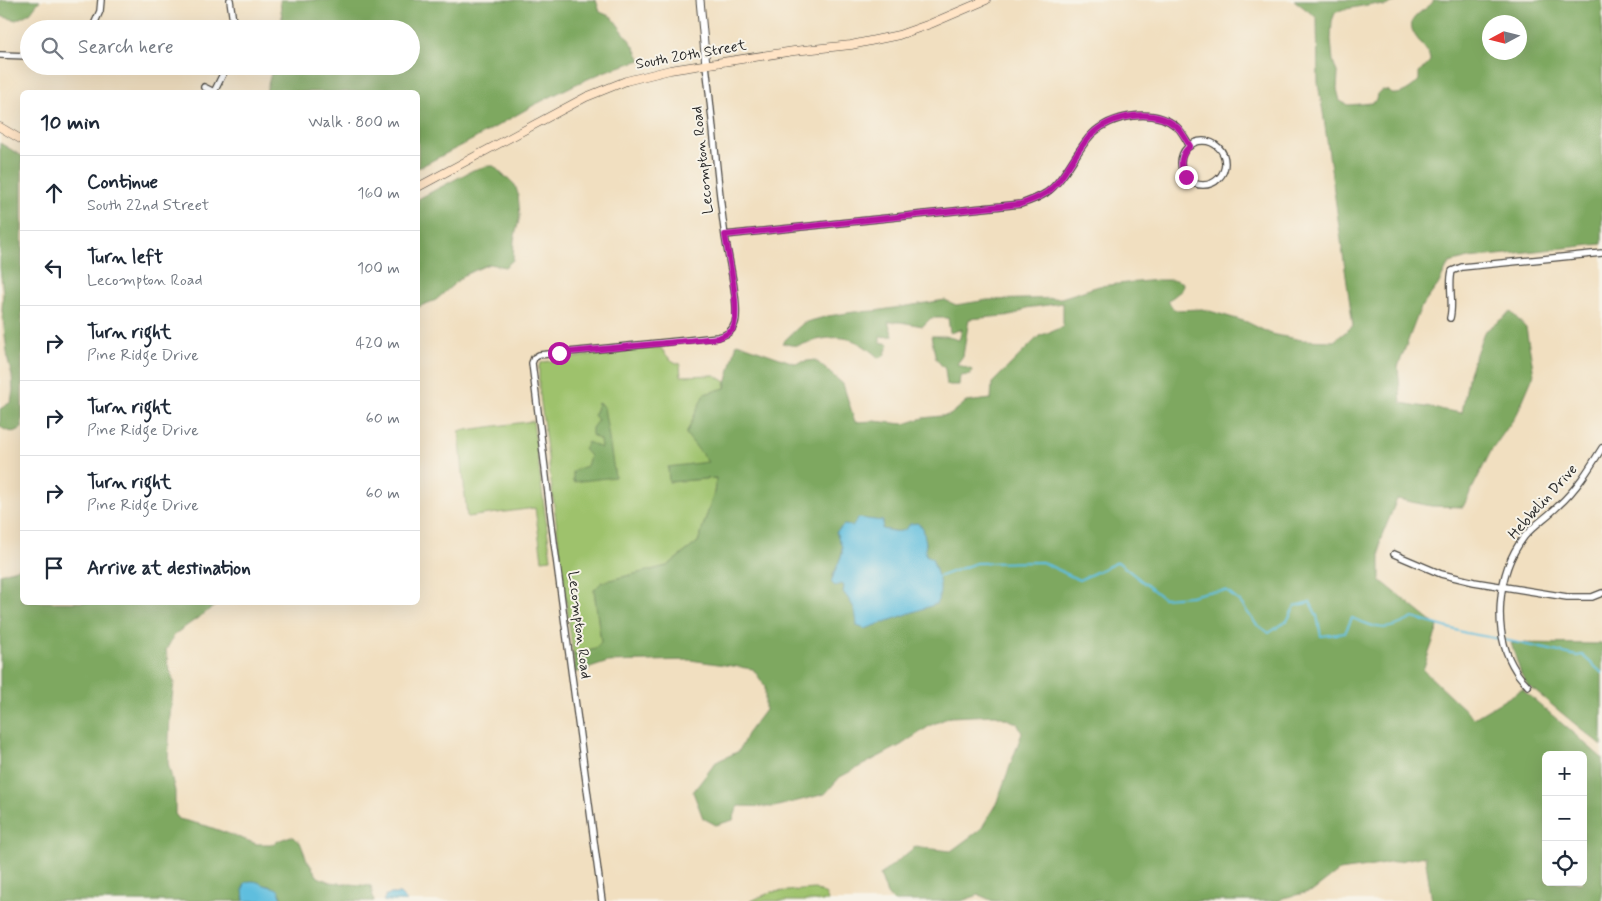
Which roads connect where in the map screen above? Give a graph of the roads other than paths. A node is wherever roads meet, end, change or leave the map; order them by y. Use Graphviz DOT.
graph roads {
  1 [pos="101,0"];
  2 [pos="230,0"];
  3 [pos="700,0"];
  4 [pos="986,0"];
  5 [pos="96,20"];
  6 [pos="233,20"];
  7 [pos="0,55"];
  8 [pos="20,56"];
  9 [pos="706,65"];
  10 [pos="222,75"];
  11 [pos="204,86"];
  12 [pos="211,90"];
  13 [pos="215,90"];
  14 [pos="0,128"];
  15 [pos="20,139"];
  16 [pos="1190,146"];
  17 [pos="420,186"];
  18 [pos="725,235"];
  19 [pos="1602,253"];
  20 [pos="1450,318"];
  21 [pos="1602,448"];
  22 [pos="1394,554"];
  23 [pos="1502,587"];
  24 [pos="1602,593"];
  25 [pos="1528,686"];
  26 [pos="602,901"];
  1 -- 5 [label="street"];
  2 -- 6 [label="street"];
  3 -- 9 [label="street, Lecompton Road"];
  4 -- 9 [label="main road, South 20th Street"];
  7 -- 8 [label="street"];
  9 -- 17 [label="main road, South 20th Street"];
  9 -- 18 [label="street, Lecompton Road"];
  10 -- 13 [label="street"];
  11 -- 12 [label="street"];
  14 -- 15 [label="main road"];
  16 -- 16 [label="street"];
  16 -- 18 [label="street"];
  18 -- 26 [label="street, Lecompton Road"];
  19 -- 20 [label="street"];
  21 -- 23 [label="street, Hebbelin Drive"];
  22 -- 23 [label="street"];
  23 -- 24 [label="street"];
  23 -- 25 [label="street, Hebbelin Drive"];
}
